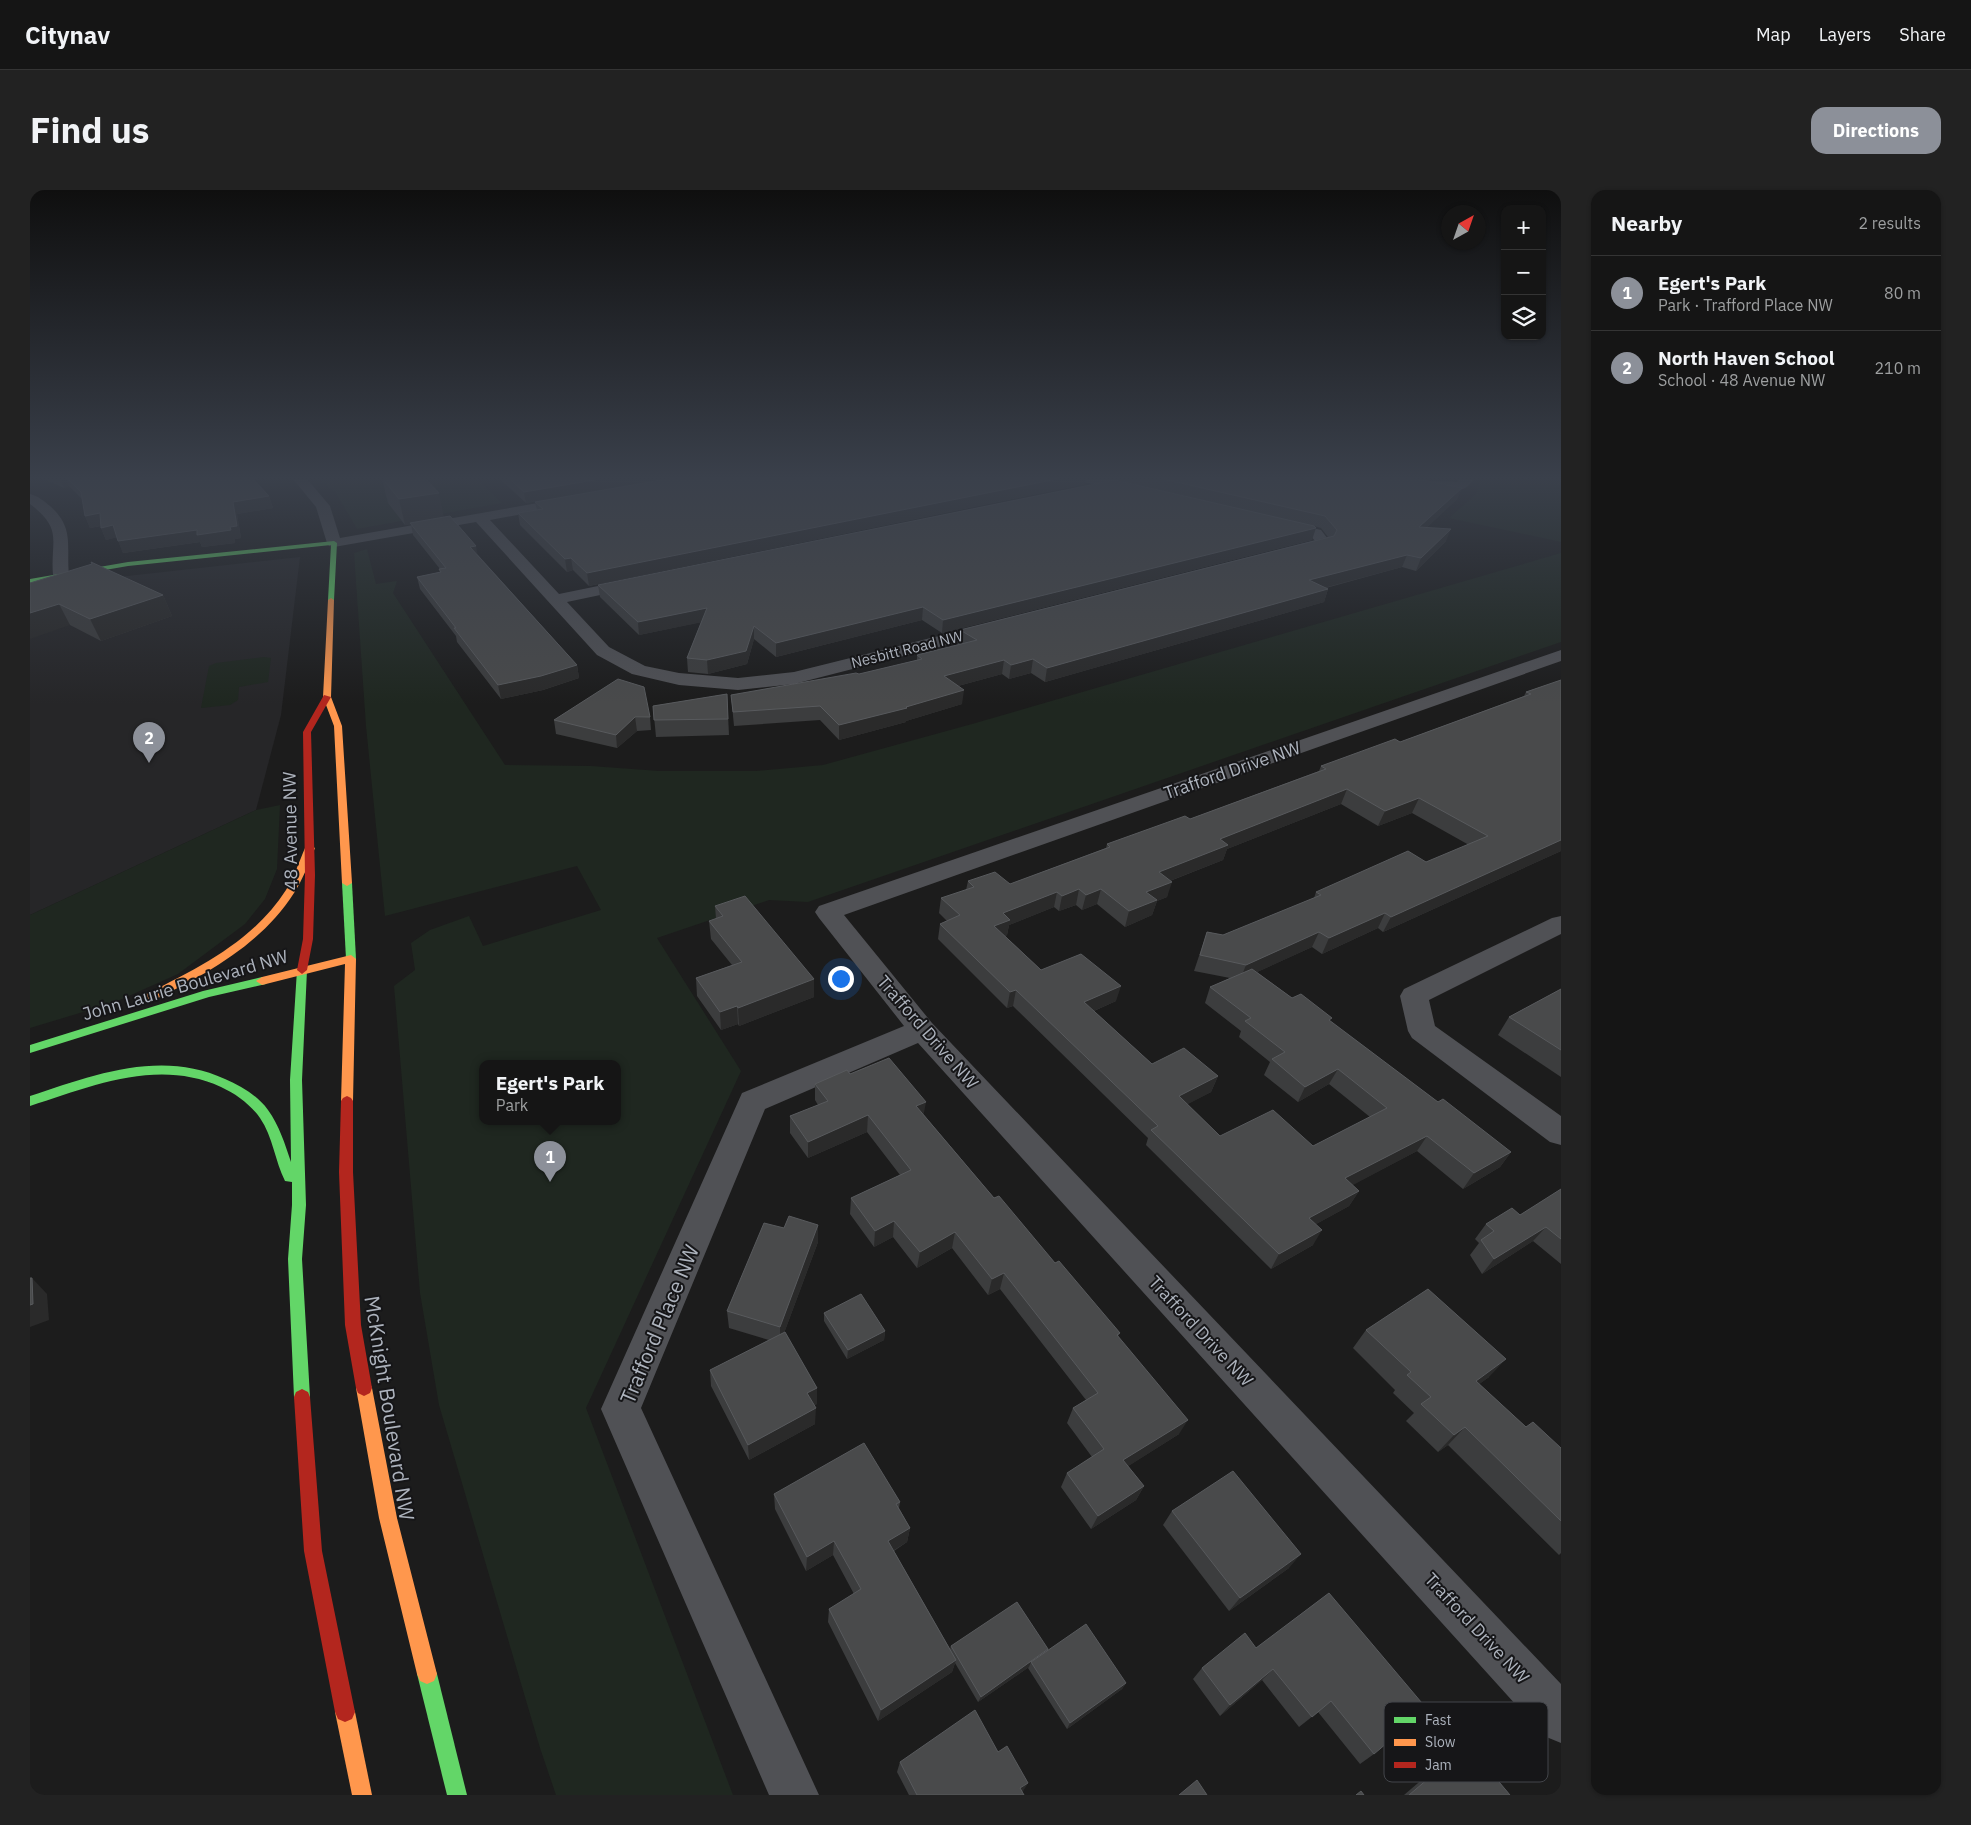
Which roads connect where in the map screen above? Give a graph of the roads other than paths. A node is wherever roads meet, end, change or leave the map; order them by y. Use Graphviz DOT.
graph roads {
  1 [pos="60,554"];
  2 [pos="227,554"];
  3 [pos="334,554"];
  4 [pos="514,554"];
  5 [pos="1281,554"];
  6 [pos="1277,555"];
  7 [pos="61,575"];
  8 [pos="653,580"];
  9 [pos="30,581"];
  10 [pos="557,600"];
  11 [pos="1012,622"];
  12 [pos="1561,655"];
  13 [pos="327,697"];
  14 [pos="310,848"];
  15 [pos="1561,924"];
  16 [pos="351,959"];
  17 [pos="302,970"];
  18 [pos="922,1030"];
  19 [pos="30,1049"];
  20 [pos="30,1100"];
  21 [pos="1561,1133"];
  22 [pos="299,1205"];
  23 [pos="1545,1702"];
  24 [pos="1548,1705"];
  25 [pos="1561,1719"];
  26 [pos="362,1795"];
  27 [pos="457,1795"];
  28 [pos="794,1795"];
  1 -- 7 [label="street"];
  2 -- 7 [label="main road"];
  3 -- 13 [label="main road, 48 Avenue NW"];
  4 -- 10 [label="street, Nesbitt Road NW"];
  5 -- 6 [label="street"];
  7 -- 9 [label="main road"];
  8 -- 10 [label="street"];
  10 -- 11 [label="street, Nesbitt Road NW"];
  12 -- 18 [label="street, Trafford Drive NW"];
  13 -- 14 [label="main road, 48 Avenue NW"];
  13 -- 16 [label="main road, 48 Avenue NW"];
  14 -- 17 [label="main road, 48 Avenue NW"];
  14 -- 19 [label="main road"];
  15 -- 21 [label="street"];
  16 -- 17 [label="main road, John Laurie Boulevard NW"];
  16 -- 27 [label="main road, McKnight Boulevard NW"];
  17 -- 19 [label="main road, John Laurie Boulevard NW"];
  17 -- 22 [label="main road, 48 Avenue NW"];
  18 -- 23 [label="street, Trafford Drive NW"];
  18 -- 28 [label="street, Trafford Place NW"];
  20 -- 22 [label="main road"];
  22 -- 26 [label="main road"];
  24 -- 25 [label="street, Trafford Drive NW"];
}
